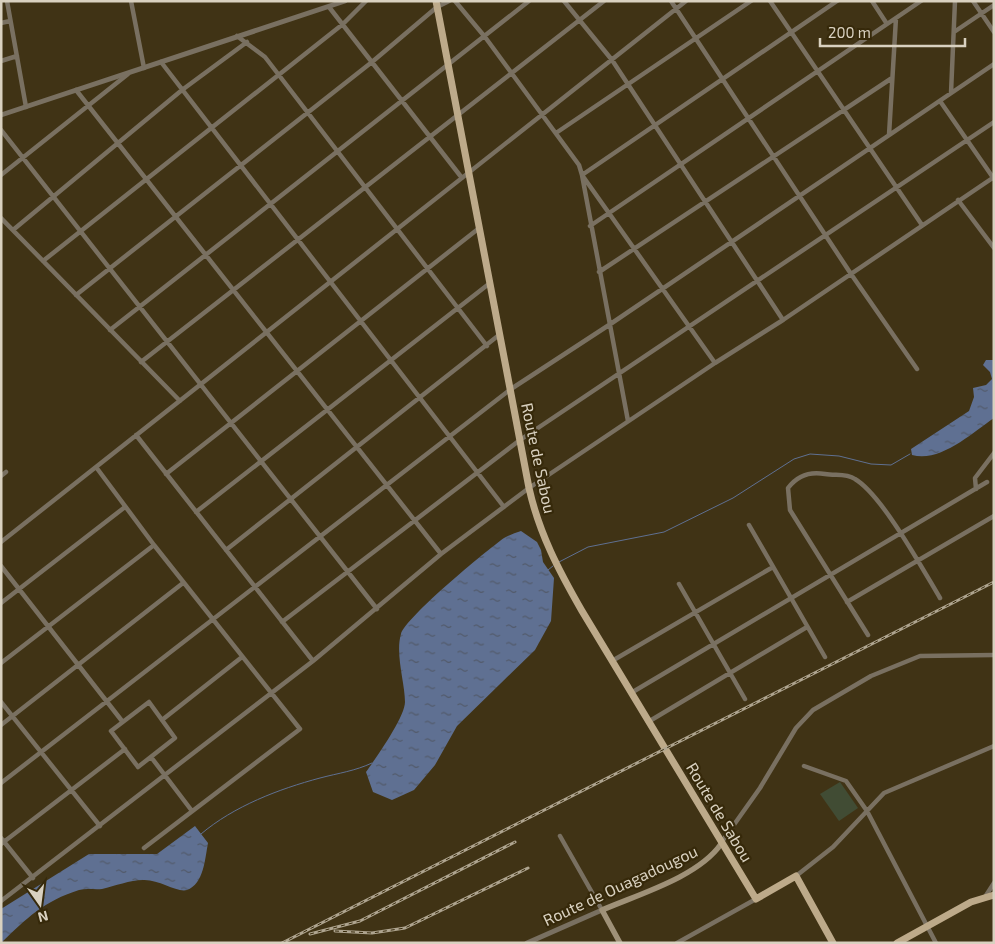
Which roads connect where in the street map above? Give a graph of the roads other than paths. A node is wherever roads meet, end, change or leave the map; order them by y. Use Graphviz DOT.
graph roads {
  1 [pos="7,1"];
  2 [pos="131,1"];
  3 [pos="345,1"];
  4 [pos="366,1"];
  5 [pos="449,1"];
  6 [pos="455,1"];
  7 [pos="529,1"];
  8 [pos="564,1"];
  9 [pos="604,1"];
  10 [pos="671,1"];
  11 [pos="686,1"];
  12 [pos="751,1"];
  13 [pos="770,1"];
  14 [pos="837,1"];
  15 [pos="872,1"];
  16 [pos="921,1"];
  17 [pos="955,1"];
  18 [pos="973,1"];
  19 [pos="437,4"];
  20 [pos="994,5"];
  21 [pos="329,7"];
  22 [pos="676,8"];
  23 [pos="981,14"];
  24 [pos="896,18"];
  25 [pos="580,20"];
  26 [pos="10,21"];
  27 [pos="1,23"];
  28 [pos="342,24"];
  29 [pos="888,24"];
  30 [pos="792,32"];
  31 [pos="954,32"];
  32 [pos="994,32"];
  33 [pos="238,36"];
  34 [pos="485,37"];
  35 [pos="696,38"];
  36 [pos="247,42"];
  37 [pos="17,56"];
  38 [pos="612,60"];
  39 [pos="1,61"];
  40 [pos="161,62"];
  41 [pos="372,62"];
  42 [pos="994,64"];
  43 [pos="448,66"];
  44 [pos="144,68"];
  45 [pos="818,71"];
  46 [pos="129,73"];
  47 [pos="512,74"];
  48 [pos="278,75"];
  49 [pos="892,78"];
  50 [pos="723,79"];
  51 [pos="629,84"];
  52 [pos="76,90"];
  53 [pos="182,90"];
  54 [pos="951,93"];
  55 [pos="940,101"];
  56 [pos="403,102"];
  57 [pos="88,106"];
  58 [pos="26,107"];
  59 [pos="844,110"];
  60 [pos="307,113"];
  61 [pos="1,115"];
  62 [pos="543,115"];
  63 [pos="457,116"];
  64 [pos="749,118"];
  65 [pos="994,122"];
  66 [pos="655,125"];
  67 [pos="211,127"];
  68 [pos="1,130"];
  69 [pos="556,133"];
  70 [pos="889,135"];
  71 [pos="430,137"];
  72 [pos="967,140"];
  73 [pos="117,143"];
  74 [pos="870,148"];
  75 [pos="337,152"];
  76 [pos="23,157"];
  77 [pos="774,157"];
  78 [pos="681,164"];
  79 [pos="240,165"];
  80 [pos="1,175"];
  81 [pos="582,175"];
  82 [pos="465,176"];
  83 [pos="993,178"];
  84 [pos="146,179"];
  85 [pos="897,187"];
  86 [pos="365,188"];
  87 [pos="54,196"];
  88 [pos="800,196"];
  89 [pos="958,200"];
  90 [pos="706,202"];
  91 [pos="271,205"];
  92 [pos="609,213"];
  93 [pos="175,217"];
  94 [pos="1,218"];
  95 [pos="922,224"];
  96 [pos="590,226"];
  97 [pos="397,229"];
  98 [pos="13,230"];
  99 [pos="478,230"];
  100 [pos="81,232"];
  101 [pos="825,235"];
  102 [pos="298,240"];
  103 [pos="732,242"];
  104 [pos="994,248"];
  105 [pos="634,249"];
  106 [pos="206,256"];
  107 [pos="43,261"];
  108 [pos="109,268"];
  109 [pos="428,269"];
  110 [pos="599,272"];
  111 [pos="851,274"];
  112 [pos="757,280"];
  113 [pos="330,282"];
  114 [pos="490,283"];
  115 [pos="663,289"];
  116 [pos="233,290"];
  117 [pos="76,295"];
  118 [pos="140,307"];
  119 [pos="458,308"];
  120 [pos="783,320"];
  121 [pos="361,322"];
  122 [pos="609,325"];
  123 [pos="689,326"];
  124 [pos="110,330"];
  125 [pos="267,332"];
  126 [pos="499,335"];
  127 [pos="168,342"];
  128 [pos="487,346"];
  129 [pos="390,360"];
  130 [pos="141,362"];
  131 [pos="715,363"];
  132 [pos="917,369"];
  133 [pos="297,371"];
  134 [pos="618,374"];
  135 [pos="201,384"];
  136 [pos="511,388"];
  137 [pos="420,398"];
  138 [pos="180,401"];
  139 [pos="327,409"];
  140 [pos="628,420"];
  141 [pos="231,423"];
  142 [pos="136,435"];
  143 [pos="448,435"];
  144 [pos="520,440"];
  145 [pos="357,447"];
  146 [pos="994,454"];
  147 [pos="260,460"];
  148 [pos="96,467"];
  149 [pos="6,472"];
  150 [pos="477,472"];
  151 [pos="166,474"];
  152 [pos="1,476"];
  153 [pos="987,482"];
  154 [pos="386,484"];
  155 [pos="528,488"];
  156 [pos="976,489"];
  157 [pos="290,499"];
  158 [pos="125,507"];
  159 [pos="504,508"];
  160 [pos="196,512"];
  161 [pos="994,516"];
  162 [pos="415,520"];
  163 [pos="749,526"];
  164 [pos="900,534"];
  165 [pos="319,536"];
  166 [pos="1,542"];
  167 [pos="154,545"];
  168 [pos="226,550"];
  169 [pos="441,554"];
  170 [pos="917,561"];
  171 [pos="1,566"];
  172 [pos="773,567"];
  173 [pos="348,572"];
  174 [pos="830,575"];
  175 [pos="183,582"];
  176 [pos="679,584"];
  177 [pos="254,586"];
  178 [pos="19,589"];
  179 [pos="791,598"];
  180 [pos="940,598"];
  181 [pos="847,602"];
  182 [pos="1,603"];
  183 [pos="377,609"];
  184 [pos="696,613"];
  185 [pos="212,619"];
  186 [pos="282,622"];
  187 [pos="48,627"];
  188 [pos="807,627"];
  189 [pos="868,635"];
  190 [pos="714,644"];
  191 [pos="994,655"];
  192 [pos="242,657"];
  193 [pos="824,657"];
  194 [pos="312,661"];
  195 [pos="612,661"];
  196 [pos="1,663"];
  197 [pos="78,665"];
  198 [pos="730,673"];
  199 [pos="271,692"];
  200 [pos="631,693"];
  201 [pos="745,699"];
  202 [pos="1,702"];
  203 [pos="107,702"];
  204 [pos="12,716"];
  205 [pos="162,720"];
  206 [pos="122,721"];
  207 [pos="648,722"];
  208 [pos="1,725"];
  209 [pos="994,746"];
  210 [pos="125,749"];
  211 [pos="41,752"];
  212 [pos="151,757"];
  213 [pos="804,766"];
  214 [pos="165,776"];
  215 [pos="1,783"];
  216 [pos="71,790"];
  217 [pos="192,811"];
  218 [pos="867,811"];
  219 [pos="100,826"];
  220 [pos="560,836"];
  221 [pos="2,841"];
  222 [pos="721,844"];
  223 [pos="144,848"];
  224 [pos="796,876"];
  225 [pos="33,878"];
  226 [pos="994,883"];
  227 [pos="994,895"];
  228 [pos="984,897"];
  229 [pos="756,899"];
  230 [pos="1,901"];
  231 [pos="602,910"];
  232 [pos="926,926"];
  233 [pos="527,943"];
  234 [pos="620,943"];
  235 [pos="677,943"];
  236 [pos="832,943"];
  237 [pos="897,943"];
  238 [pos="936,943"];
  1 -- 26 [label="street"];
  2 -- 44 [label="street"];
  3 -- 21 [label="street"];
  4 -- 28 [label="street"];
  5 -- 19 [label="street"];
  6 -- 34 [label="street"];
  7 -- 34 [label="street"];
  8 -- 25 [label="street"];
  9 -- 25 [label="street"];
  10 -- 22 [label="street"];
  11 -- 22 [label="street"];
  12 -- 35 [label="street"];
  13 -- 30 [label="street"];
  14 -- 30 [label="street"];
  15 -- 29 [label="street"];
  16 -- 24 [label="street"];
  17 -- 31 [label="street"];
  18 -- 23 [label="street"];
  19 -- 41 [label="street"];
  19 -- 43 [label="main road, Route de Sabou"];
  20 -- 23 [label="street"];
  21 -- 28 [label="street"];
  21 -- 33 [label="street"];
  22 -- 35 [label="street"];
  22 -- 38 [label="street"];
  23 -- 31 [label="street"];
  23 -- 32 [label="street"];
  24 -- 29 [label="street"];
  24 -- 49 [label="street"];
  25 -- 38 [label="street"];
  25 -- 47 [label="street"];
  26 -- 27 [label="street"];
  26 -- 37 [label="street"];
  28 -- 41 [label="street"];
  28 -- 48 [label="street"];
  29 -- 45 [label="street"];
  30 -- 45 [label="street"];
  30 -- 50 [label="street"];
  31 -- 54 [label="street"];
  33 -- 36 [label="street"];
  33 -- 40 [label="street"];
  34 -- 43 [label="street"];
  34 -- 47 [label="street"];
  35 -- 50 [label="street"];
  35 -- 51 [label="street"];
  36 -- 48 [label="street"];
  36 -- 53 [label="street"];
  37 -- 39 [label="street"];
  37 -- 58 [label="street"];
  38 -- 51 [label="street"];
  38 -- 62 [label="street"];
  40 -- 44 [label="street"];
  40 -- 53 [label="street"];
  41 -- 56 [label="street"];
  41 -- 60 [label="street"];
  42 -- 54 [label="street"];
  43 -- 56 [label="street"];
  43 -- 63 [label="main road, Route de Sabou"];
  44 -- 46 [label="street"];
  45 -- 59 [label="street"];
  45 -- 64 [label="street"];
  46 -- 52 [label="street"];
  46 -- 57 [label="street"];
  47 -- 62 [label="street"];
  47 -- 63 [label="street"];
  48 -- 60 [label="street"];
  48 -- 67 [label="street"];
  49 -- 59 [label="street"];
  49 -- 70 [label="street"];
  50 -- 64 [label="street"];
  50 -- 66 [label="street"];
  51 -- 66 [label="street"];
  51 -- 69 [label="street"];
  52 -- 57 [label="street"];
  52 -- 58 [label="street"];
  53 -- 67 [label="street"];
  53 -- 73 [label="street"];
  54 -- 55 [label="street"];
  55 -- 70 [label="street"];
  55 -- 72 [label="street"];
  56 -- 71 [label="street"];
  56 -- 75 [label="street"];
  57 -- 73 [label="street"];
  57 -- 76 [label="street"];
  58 -- 61 [label="street"];
  59 -- 74 [label="street"];
  59 -- 77 [label="street"];
  60 -- 75 [label="street"];
  60 -- 79 [label="street"];
  62 -- 69 [label="street"];
  62 -- 82 [label="street"];
  63 -- 71 [label="street"];
  63 -- 82 [label="main road, Route de Sabou"];
  64 -- 77 [label="street"];
  64 -- 78 [label="street"];
  65 -- 72 [label="street"];
  66 -- 78 [label="street"];
  66 -- 81 [label="street"];
  67 -- 79 [label="street"];
  67 -- 84 [label="street"];
  68 -- 76 [label="street"];
  69 -- 81 [label="street"];
  70 -- 74 [label="street"];
  71 -- 82 [label="street"];
  71 -- 86 [label="street"];
  72 -- 83 [label="street"];
  72 -- 85 [label="street"];
  73 -- 84 [label="street"];
  73 -- 87 [label="street"];
  74 -- 85 [label="street"];
  74 -- 88 [label="street"];
  75 -- 86 [label="street"];
  75 -- 91 [label="street"];
  76 -- 80 [label="street"];
  76 -- 87 [label="street"];
  77 -- 88 [label="street"];
  77 -- 90 [label="street"];
  78 -- 90 [label="street"];
  78 -- 92 [label="street"];
  79 -- 91 [label="street"];
  79 -- 93 [label="street"];
  81 -- 92 [label="street"];
  81 -- 96 [label="street"];
  82 -- 97 [label="street"];
  82 -- 99 [label="main road, Route de Sabou"];
  83 -- 89 [label="street"];
  84 -- 93 [label="street"];
  84 -- 100 [label="street"];
  85 -- 95 [label="street"];
  85 -- 101 [label="street"];
  86 -- 97 [label="street"];
  86 -- 102 [label="street"];
  87 -- 98 [label="street"];
  87 -- 100 [label="street"];
  88 -- 101 [label="street"];
  88 -- 103 [label="street"];
  89 -- 95 [label="street"];
  89 -- 104 [label="street"];
  90 -- 103 [label="street"];
  90 -- 105 [label="street"];
  91 -- 102 [label="street"];
  91 -- 106 [label="street"];
  92 -- 96 [label="street"];
  92 -- 105 [label="street"];
  93 -- 106 [label="street"];
  93 -- 108 [label="street"];
  94 -- 98 [label="street"];
  95 -- 111 [label="street"];
  96 -- 110 [label="street"];
  97 -- 109 [label="street"];
  97 -- 113 [label="street"];
  98 -- 107 [label="street"];
  99 -- 109 [label="street"];
  99 -- 114 [label="main road, Route de Sabou"];
  100 -- 107 [label="street"];
  100 -- 108 [label="street"];
  101 -- 111 [label="street"];
  101 -- 112 [label="street"];
  102 -- 113 [label="street"];
  102 -- 116 [label="street"];
  103 -- 112 [label="street"];
  103 -- 115 [label="street"];
  105 -- 110 [label="street"];
  105 -- 115 [label="street"];
  106 -- 116 [label="street"];
  106 -- 118 [label="street"];
  107 -- 117 [label="street"];
  108 -- 117 [label="street"];
  108 -- 118 [label="street"];
  109 -- 119 [label="street"];
  109 -- 121 [label="street"];
  110 -- 122 [label="street"];
  111 -- 120 [label="street"];
  111 -- 132 [label="street"];
  112 -- 120 [label="street"];
  112 -- 123 [label="street"];
  113 -- 121 [label="street"];
  113 -- 125 [label="street"];
  114 -- 119 [label="street"];
  114 -- 126 [label="main road, Route de Sabou"];
  115 -- 122 [label="street"];
  115 -- 123 [label="street"];
  116 -- 125 [label="street"];
  116 -- 127 [label="street"];
  117 -- 124 [label="street"];
  118 -- 124 [label="street"];
  118 -- 127 [label="street"];
  119 -- 128 [label="street"];
  119 -- 129 [label="street"];
  120 -- 131 [label="street"];
  121 -- 129 [label="street"];
  121 -- 133 [label="street"];
  122 -- 134 [label="street"];
  122 -- 136 [label="street"];
  123 -- 131 [label="street"];
  123 -- 134 [label="street"];
  124 -- 130 [label="street"];
  125 -- 133 [label="street"];
  125 -- 135 [label="street"];
  126 -- 128 [label="street"];
  126 -- 136 [label="main road, Route de Sabou"];
  127 -- 130 [label="street"];
  127 -- 135 [label="street"];
  128 -- 137 [label="street"];
  129 -- 137 [label="street"];
  129 -- 139 [label="street"];
  130 -- 138 [label="street"];
  131 -- 140 [label="street"];
  133 -- 139 [label="street"];
  133 -- 141 [label="street"];
  134 -- 140 [label="street"];
  134 -- 144 [label="street"];
  135 -- 138 [label="street"];
  135 -- 141 [label="street"];
  136 -- 143 [label="street"];
  136 -- 144 [label="main road, Route de Sabou"];
  137 -- 143 [label="street"];
  137 -- 145 [label="street"];
  138 -- 142 [label="street"];
  139 -- 145 [label="street"];
  139 -- 147 [label="street"];
  140 -- 155 [label="street"];
  141 -- 147 [label="street"];
  141 -- 151 [label="street"];
  142 -- 148 [label="street"];
  142 -- 151 [label="street"];
  143 -- 150 [label="street"];
  143 -- 154 [label="street"];
  144 -- 150 [label="street"];
  144 -- 155 [label="main road, Route de Sabou"];
  145 -- 154 [label="street"];
  145 -- 157 [label="street"];
  146 -- 156 [label="street"];
  147 -- 157 [label="street"];
  147 -- 160 [label="street"];
  148 -- 158 [label="street"];
  148 -- 166 [label="street"];
  149 -- 152 [label="street"];
  150 -- 159 [label="street"];
  150 -- 162 [label="street"];
  151 -- 160 [label="street"];
  153 -- 156 [label="street"];
  154 -- 162 [label="street"];
  154 -- 165 [label="street"];
  155 -- 159 [label="street"];
  155 -- 195 [label="main road, Route de Sabou"];
  156 -- 164 [label="street"];
  157 -- 165 [label="street"];
  157 -- 168 [label="street"];
  158 -- 167 [label="street"];
  158 -- 178 [label="street"];
  159 -- 169 [label="street"];
  160 -- 168 [label="street"];
  161 -- 170 [label="street"];
  162 -- 169 [label="street"];
  162 -- 173 [label="street"];
  163 -- 172 [label="street"];
  164 -- 170 [label="street"];
  164 -- 174 [label="street"];
  164 -- 174 [label="street"];
  165 -- 173 [label="street"];
  165 -- 177 [label="street"];
  167 -- 175 [label="street"];
  167 -- 187 [label="street"];
  168 -- 177 [label="street"];
  169 -- 183 [label="street"];
  170 -- 180 [label="street"];
  170 -- 181 [label="street"];
  171 -- 178 [label="street"];
  172 -- 179 [label="street"];
  172 -- 184 [label="street"];
  173 -- 183 [label="street"];
  173 -- 186 [label="street"];
  174 -- 179 [label="street"];
  174 -- 181 [label="street"];
  175 -- 185 [label="street"];
  175 -- 197 [label="street"];
  176 -- 184 [label="street"];
  177 -- 185 [label="street"];
  177 -- 186 [label="street"];
  178 -- 182 [label="street"];
  178 -- 187 [label="street"];
  179 -- 188 [label="street"];
  179 -- 190 [label="street"];
  181 -- 189 [label="street"];
  183 -- 194 [label="street"];
  184 -- 190 [label="street"];
  184 -- 195 [label="street"];
  185 -- 192 [label="street"];
  185 -- 203 [label="street"];
  186 -- 194 [label="street"];
  187 -- 196 [label="street"];
  187 -- 197 [label="street"];
  188 -- 193 [label="street"];
  188 -- 198 [label="street"];
  190 -- 198 [label="street"];
  190 -- 200 [label="street"];
  191 -- 222 [label="street, Route de Ouagadougou"];
  192 -- 199 [label="street"];
  192 -- 205 [label="street"];
  194 -- 199 [label="street"];
  195 -- 200 [label="main road, Route de Sabou"];
  197 -- 203 [label="street"];
  197 -- 204 [label="street"];
  198 -- 201 [label="street"];
  198 -- 207 [label="street"];
  199 -- 214 [label="street"];
  199 -- 217 [label="street"];
  200 -- 207 [label="main road, Route de Sabou"];
  202 -- 204 [label="street"];
  203 -- 206 [label="street"];
  203 -- 211 [label="street"];
  204 -- 208 [label="street"];
  204 -- 211 [label="street"];
  205 -- 206 [label="street"];
  205 -- 212 [label="street"];
  206 -- 210 [label="street"];
  207 -- 222 [label="main road, Route de Sabou"];
  209 -- 218 [label="street"];
  210 -- 212 [label="street"];
  210 -- 216 [label="street"];
  211 -- 215 [label="street"];
  211 -- 216 [label="street"];
  212 -- 214 [label="street"];
  213 -- 218 [label="street"];
  214 -- 217 [label="street"];
  214 -- 219 [label="street"];
  216 -- 219 [label="street"];
  216 -- 221 [label="street"];
  217 -- 223 [label="street"];
  218 -- 224 [label="street"];
  218 -- 232 [label="street"];
  219 -- 225 [label="street"];
  220 -- 231 [label="street"];
  221 -- 225 [label="street"];
  222 -- 229 [label="main road, Route de Sabou"];
  222 -- 231 [label="main road, Route de Ouagadougou"];
  224 -- 229 [label="main road"];
  224 -- 236 [label="main road"];
  225 -- 230 [label="street"];
  226 -- 228 [label="street"];
  227 -- 228 [label="main road"];
  228 -- 232 [label="main road"];
  229 -- 235 [label="street"];
  231 -- 233 [label="street, Route de Ouagadougou"];
  231 -- 234 [label="main road"];
  232 -- 237 [label="main road"];
  232 -- 238 [label="street"];
}
